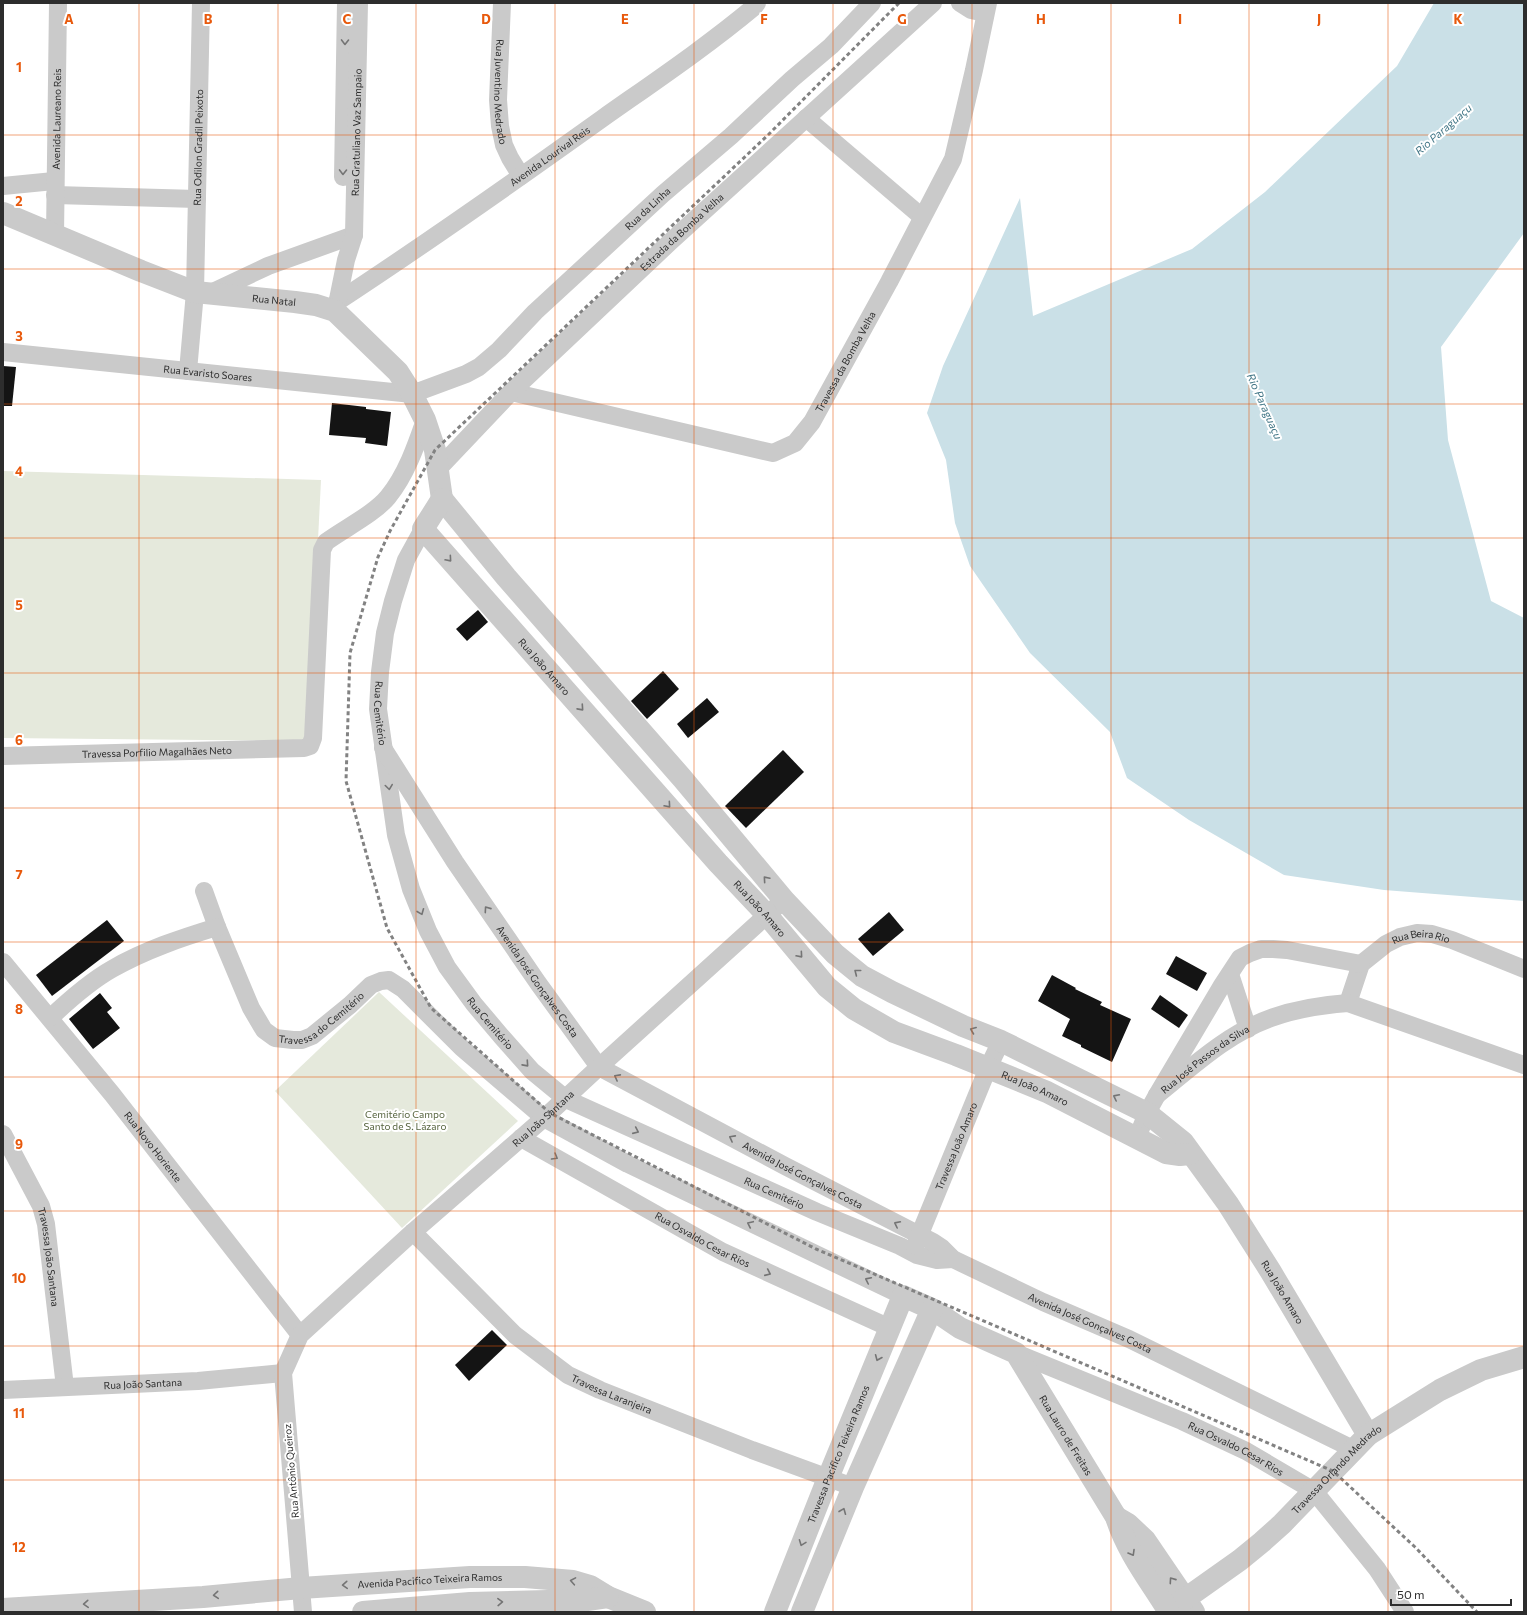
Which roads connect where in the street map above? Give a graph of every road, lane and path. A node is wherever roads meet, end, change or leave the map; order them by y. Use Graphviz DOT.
graph roads {
  1 [pos="58,3"];
  2 [pos="201,3"];
  3 [pos="502,3"];
  4 [pos="756,3"];
  5 [pos="872,3"];
  6 [pos="933,3"];
  7 [pos="960,3"];
  8 [pos="987,8"];
  9 [pos="352,10"];
  10 [pos="806,118"];
  11 [pos="521,176"];
  12 [pos="3,186"];
  13 [pos="54,188"];
  14 [pos="197,199"];
  15 [pos="3,213"];
  16 [pos="922,218"];
  17 [pos="55,235"];
  18 [pos="348,237"];
  19 [pos="203,292"];
  20 [pos="336,307"];
  21 [pos="3,352"];
  22 [pos="188,371"];
  23 [pos="511,392"];
  24 [pos="412,394"];
  25 [pos="425,420"];
  26 [pos="438,469"];
  27 [pos="442,499"];
  28 [pos="423,529"];
  29 [pos="383,748"];
  30 [pos="3,756"];
  31 [pos="204,891"];
  32 [pos="784,900"];
  33 [pos="767,916"];
  34 [pos="217,927"];
  35 [pos="1361,964"];
  36 [pos="1524,969"];
  37 [pos="6,974"];
  38 [pos="1230,974"];
  39 [pos="1348,1003"];
  40 [pos="50,1018"];
  41 [pos="1248,1029"];
  42 [pos="1001,1041"];
  43 [pos="1524,1065"];
  44 [pos="599,1067"];
  45 [pos="988,1068"];
  46 [pos="566,1099"];
  47 [pos="1152,1104"];
  48 [pos="544,1118"];
  49 [pos="3,1134"];
  50 [pos="521,1138"];
  51 [pos="1137,1138"];
  52 [pos="1190,1154"];
  53 [pos="413,1232"];
  54 [pos="920,1236"];
  55 [pos="912,1252"];
  56 [pos="953,1259"];
  57 [pos="903,1296"];
  58 [pos="932,1309"];
  59 [pos="890,1328"];
  60 [pos="960,1328"];
  61 [pos="921,1331"];
  62 [pos="300,1334"];
  63 [pos="1016,1353"];
  64 [pos="1524,1357"];
  65 [pos="283,1373"];
  66 [pos="65,1388"];
  67 [pos="3,1390"];
  68 [pos="1361,1442"];
  69 [pos="828,1478"];
  70 [pos="853,1487"];
  71 [pos="1314,1491"];
  72 [pos="1116,1517"];
  73 [pos="470,1577"];
  74 [pos="301,1588"];
  75 [pos="608,1597"];
  76 [pos="1190,1605"];
  77 [pos="471,1608"];
  78 [pos="3,1609"];
  79 [pos="28,1610"];
  80 [pos="780,1610"];
  81 [pos="1168,1611"];
  82 [pos="304,1612"];
  83 [pos="363,1612"];
  84 [pos="645,1612"];
  85 [pos="802,1612"];
  86 [pos="1404,1612"];
  1 -- 13 [label="street, Avenida Laureano Reis"];
  2 -- 14 [label="street, Rua Odilon Gradil Peixoto"];
  3 -- 11 [label="street, Rua Juventino Medrado"];
  4 -- 11 [label="street, Avenida Lourival Reis"];
  5 -- 24 [label="street, Rua da Linha"];
  6 -- 10 [label="street, Estrada da Bomba Velha"];
  7 -- 8 [label="street"];
  8 -- 16 [label="street, Travessa da Bomba Velha"];
  9 -- 18 [label="street, Rua Gratuliano Vaz Sampaio"];
  10 -- 16 [label="street"];
  10 -- 23 [label="street, Estrada da Bomba Velha"];
  11 -- 20 [label="street, Avenida Lourival Reis"];
  12 -- 13 [label="street"];
  13 -- 14 [label="street"];
  13 -- 17 [label="street, Avenida Laureano Reis"];
  14 -- 19 [label="street, Rua Odilon Gradil Peixoto"];
  15 -- 17 [label="street, Rua Natal"];
  16 -- 23 [label="street, Travessa da Bomba Velha"];
  17 -- 19 [label="street, Rua Natal"];
  18 -- 19 [label="street"];
  18 -- 20 [label="street, Rua Gratuliano Vaz Sampaio"];
  19 -- 20 [label="street, Rua Natal"];
  19 -- 22 [label="street, Rua Odilon Gradil Peixoto"];
  20 -- 24 [label="street, Rua Natal"];
  21 -- 22 [label="street, Rua Evaristo Soares"];
  22 -- 24 [label="street, Rua Evaristo Soares"];
  23 -- 26 [label="street, Estrada da Bomba Velha"];
  24 -- 25 [label="street, Rua Natal"];
  25 -- 26 [label="street, Rua Natal"];
  25 -- 30 [label="street, Travessa Porfilio Magalhães Neto"];
  26 -- 27 [label="street, Rua Natal"];
  27 -- 28 [label="street"];
  32 -- 27 [label="street, Rua João Amaro, one-way"];
  28 -- 29 [label="street, Rua Cemitério"];
  28 -- 33 [label="street, Rua João Amaro, one-way"];
  44 -- 29 [label="street, Avenida José Gonçalves Costa, one-way"];
  29 -- 46 [label="street, Rua Cemitério, one-way"];
  31 -- 34 [label="street, Travessa do Cemitério"];
  32 -- 33 [label="street, Rua João Santana"];
  42 -- 32 [label="street, Rua João Amaro, one-way"];
  33 -- 44 [label="street, Rua João Santana"];
  33 -- 45 [label="street, Rua João Amaro, one-way"];
  34 -- 40 [label="street"];
  34 -- 48 [label="street, Travessa do Cemitério"];
  35 -- 36 [label="street, Rua Beira Rio"];
  35 -- 38 [label="street, Rua José Passos da Silva"];
  35 -- 39 [label="street"];
  37 -- 40 [label="street, Rua Novo Horiente"];
  38 -- 41 [label="street"];
  38 -- 47 [label="street, Rua José Passos da Silva"];
  39 -- 41 [label="street, Rua José Passos da Silva"];
  39 -- 43 [label="street, Rua José Passos da Silva"];
  40 -- 62 [label="street, Rua Novo Horiente"];
  41 -- 47 [label="street, Rua José Passos da Silva"];
  42 -- 45 [label="street, Travessa João Amaro"];
  47 -- 42 [label="street, Rua João Amaro, one-way"];
  44 -- 46 [label="street, Rua João Santana"];
  54 -- 44 [label="street, Avenida José Gonçalves Costa, one-way"];
  45 -- 51 [label="street, Rua João Amaro"];
  45 -- 54 [label="street, Travessa João Amaro"];
  46 -- 48 [label="street, Rua João Santana"];
  46 -- 55 [label="street, Rua Cemitério, one-way"];
  47 -- 51 [label="street"];
  47 -- 52 [label="street, Rua João Amaro"];
  48 -- 50 [label="street, Rua João Santana"];
  57 -- 48 [label="street, one-way"];
  49 -- 66 [label="street, Travessa João Santana"];
  50 -- 53 [label="street, Rua João Santana"];
  50 -- 59 [label="street, Rua Osvaldo Cesar Rios, one-way"];
  51 -- 52 [label="street, Rua João Amaro"];
  52 -- 68 [label="street, Rua João Amaro"];
  53 -- 62 [label="street, Rua João Santana"];
  53 -- 69 [label="street, Travessa Laranjeira"];
  54 -- 55 [label="street, Travessa João Amaro"];
  54 -- 56 [label="street, Avenida José Gonçalves Costa"];
  55 -- 56 [label="street, Rua Cemitério"];
  56 -- 68 [label="street, Avenida José Gonçalves Costa"];
  57 -- 58 [label="street"];
  57 -- 59 [label="street, Travessa Pacifico Teixeira Ramos"];
  58 -- 60 [label="street"];
  58 -- 61 [label="street"];
  59 -- 61 [label="street"];
  59 -- 69 [label="street, Travessa Pacifico Teixeira Ramos, one-way"];
  60 -- 61 [label="street"];
  60 -- 63 [label="street"];
  61 -- 70 [label="street"];
  62 -- 65 [label="street, Rua Antônio Queiroz"];
  63 -- 71 [label="street, Rua Osvaldo Cesar Rios"];
  63 -- 72 [label="street, Rua Lauro de Freitas"];
  64 -- 68 [label="street, Travessa Orlando Medrado"];
  65 -- 66 [label="street, Rua João Santana"];
  65 -- 74 [label="street, Rua Antônio Queiroz"];
  66 -- 67 [label="street, Rua João Santana"];
  68 -- 71 [label="street, Travessa Orlando Medrado"];
  69 -- 70 [label="street, Travessa Laranjeira"];
  69 -- 80 [label="street, Travessa Pacifico Teixeira Ramos, one-way"];
  85 -- 70 [label="street, one-way"];
  71 -- 76 [label="street, Travessa Orlando Medrado"];
  71 -- 86 [label="street, Rua Osvaldo Cesar Rios"];
  76 -- 72 [label="street, Rua Lauro de Freitas, one-way"];
  72 -- 81 [label="street, Rua Lauro de Freitas, one-way"];
  73 -- 74 [label="street, Avenida Pacifico Teixeira Ramos, one-way"];
  75 -- 73 [label="street, Avenida Pacifico Teixeira Ramos, one-way"];
  73 -- 77 [label="street"];
  74 -- 79 [label="street, Avenida Pacifico Teixeira Ramos, one-way"];
  74 -- 82 [label="street, Rua Antônio Queiroz"];
  77 -- 75 [label="street, one-way"];
  75 -- 84 [label="street, Avenida Pacifico Teixeira Ramos"];
  76 -- 81 [label="street, Travessa Orlando Medrado"];
  77 -- 83 [label="street"];
  78 -- 79 [label="street, Avenida Pacifico Teixeira Ramos"];
}
